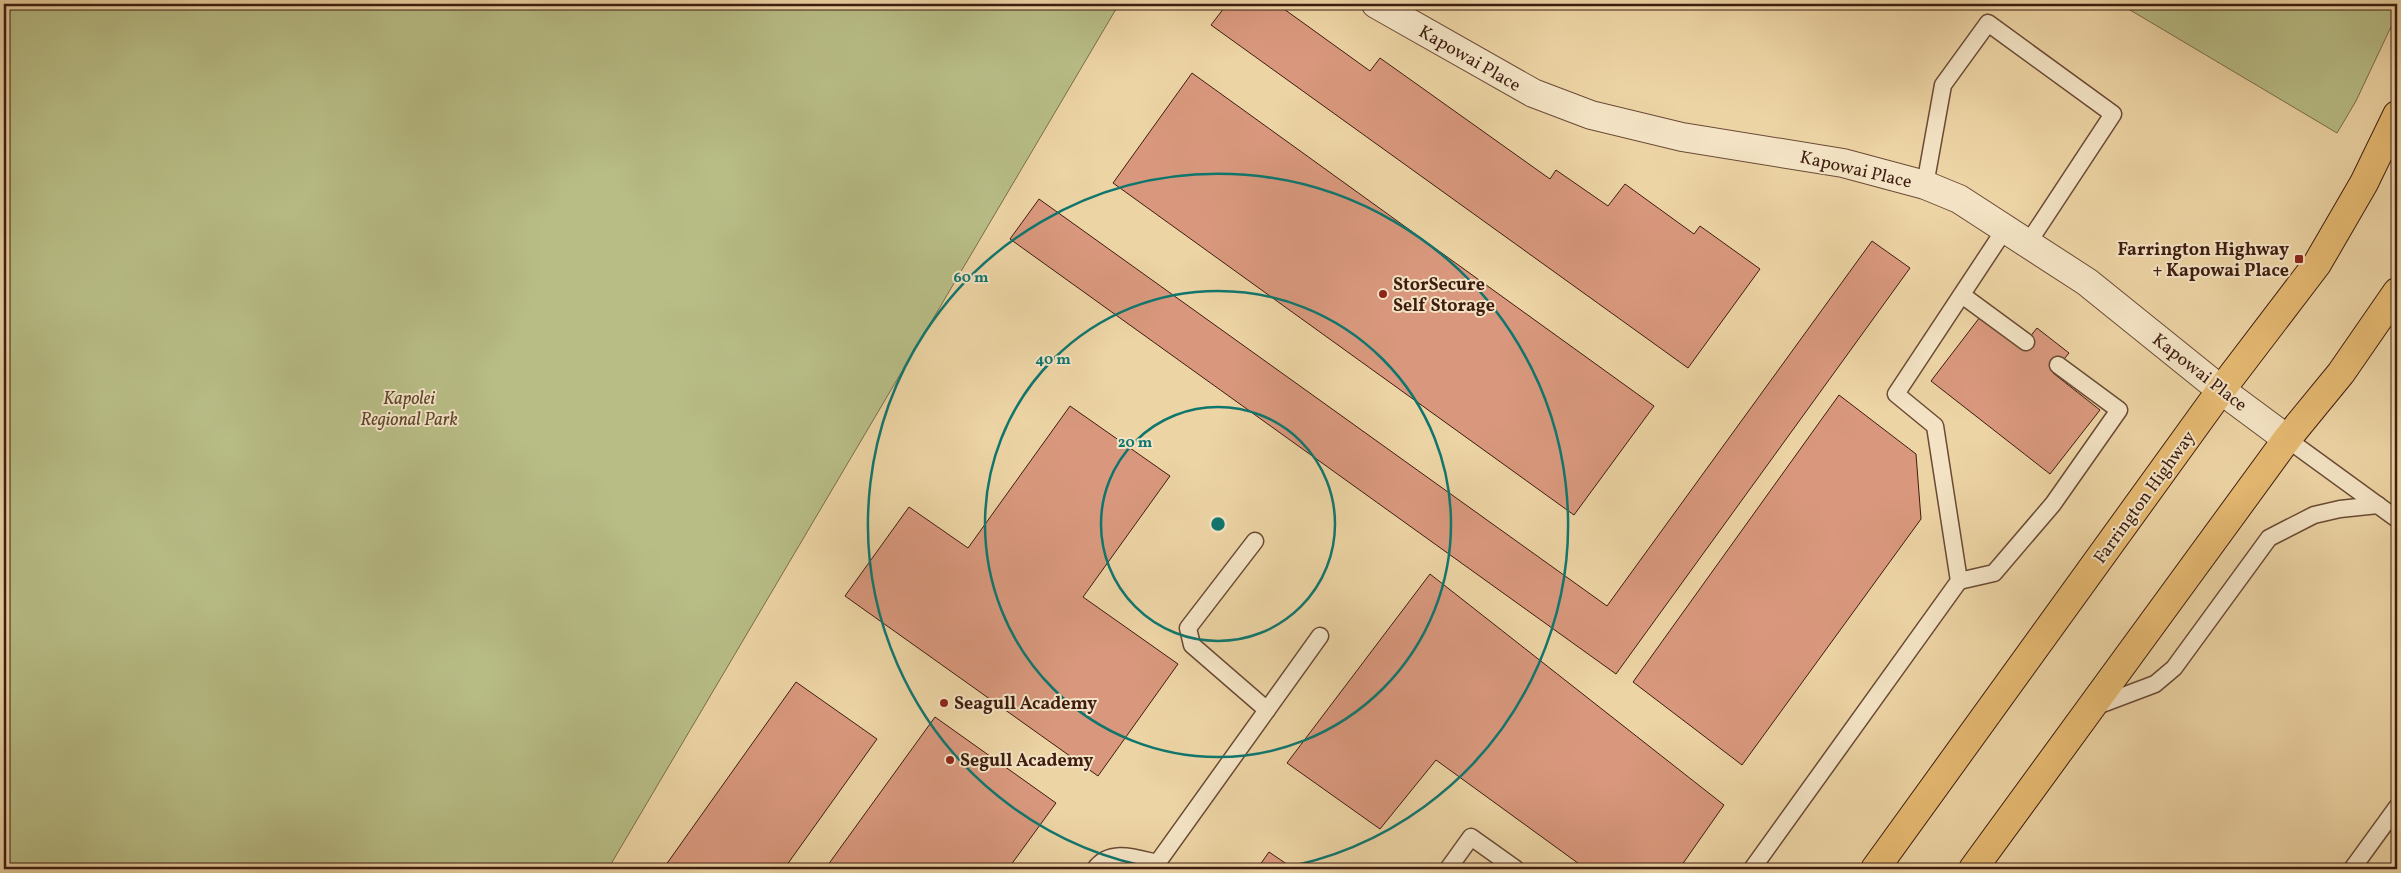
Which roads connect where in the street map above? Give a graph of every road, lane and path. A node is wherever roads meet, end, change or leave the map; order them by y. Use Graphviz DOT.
graph roads {
  1 [pos="1376,4"];
  2 [pos="2397,115"];
  3 [pos="1925,185"];
  4 [pos="2017,236"];
  5 [pos="2397,292"];
  6 [pos="1962,296"];
  7 [pos="2026,342"];
  8 [pos="2058,365"];
  9 [pos="2221,390"];
  10 [pos="2287,439"];
  11 [pos="2378,505"];
  12 [pos="2397,519"];
  13 [pos="1255,541"];
  14 [pos="1959,581"];
  15 [pos="1320,636"];
  16 [pos="2090,709"];
  17 [pos="1267,710"];
  18 [pos="2397,807"];
  19 [pos="1155,866"];
  20 [pos="1095,869"];
  21 [pos="1448,869"];
  22 [pos="1516,869"];
  23 [pos="1752,869"];
  24 [pos="1874,869"];
  25 [pos="1973,869"];
  26 [pos="2352,869"];
  1 -- 3 [label="street, Kapowai Place"];
  2 -- 9 [label="main road, Farrington Highway"];
  3 -- 4 [label="street, Kapowai Place"];
  3 -- 4 [label="lane"];
  4 -- 6 [label="lane"];
  4 -- 9 [label="street, Kapowai Place"];
  5 -- 10 [label="main road"];
  6 -- 7 [label="lane"];
  6 -- 14 [label="lane"];
  8 -- 14 [label="lane"];
  9 -- 10 [label="street, Kapowai Place"];
  9 -- 24 [label="main road, Farrington Highway"];
  10 -- 11 [label="lane"];
  10 -- 16 [label="main road"];
  11 -- 12 [label="lane"];
  11 -- 16 [label="lane"];
  13 -- 17 [label="lane"];
  14 -- 23 [label="lane"];
  15 -- 17 [label="lane"];
  16 -- 25 [label="main road"];
  17 -- 19 [label="lane"];
  18 -- 26 [label="lane"];
  19 -- 20 [label="lane"];
  21 -- 22 [label="lane"];
}
